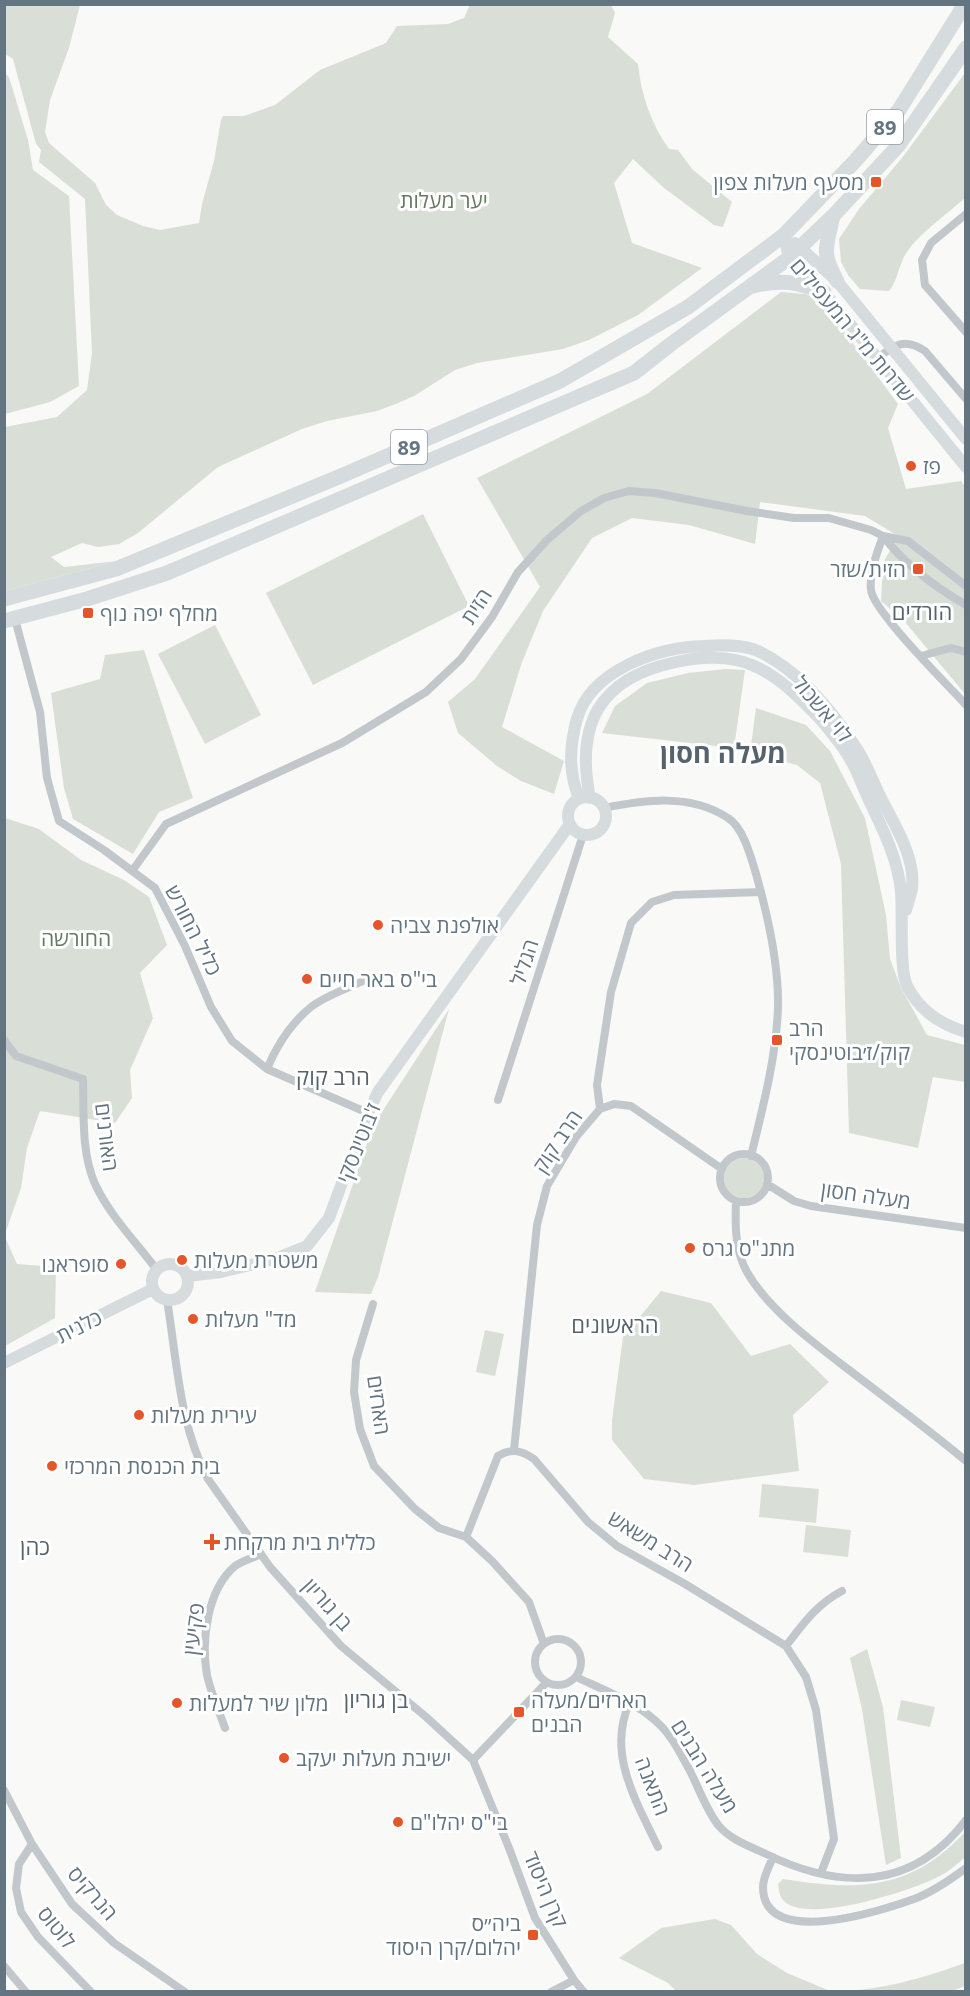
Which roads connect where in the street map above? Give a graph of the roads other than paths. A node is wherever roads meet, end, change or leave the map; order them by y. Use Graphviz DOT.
graph roads {
  1 [pos="965,4"];
  2 [pos="966,48"];
  3 [pos="966,214"];
  4 [pos="832,216"];
  5 [pos="784,235"];
  6 [pos="795,252"];
  7 [pos="837,281"];
  8 [pos="747,288"];
  9 [pos="824,292"];
  10 [pos="966,332"];
  11 [pos="891,347"];
  12 [pos="878,358"];
  13 [pos="966,399"];
  14 [pos="966,439"];
  15 [pos="966,467"];
  16 [pos="883,536"];
  17 [pos="966,586"];
  18 [pos="4,599"];
  19 [pos="966,605"];
  20 [pos="10,620"];
  21 [pos="966,652"];
  22 [pos="921,656"];
  23 [pos="966,705"];
  24 [pos="585,799"];
  25 [pos="604,808"];
  26 [pos="570,824"];
  27 [pos="583,835"];
  28 [pos="132,871"];
  29 [pos="761,892"];
  30 [pos="363,981"];
  31 [pos="966,1032"];
  32 [pos="4,1040"];
  33 [pos="267,1069"];
  34 [pos="498,1100"];
  35 [pos="600,1109"];
  36 [pos="368,1113"];
  37 [pos="751,1156"];
  38 [pos="722,1169"];
  39 [pos="767,1184"];
  40 [pos="736,1201"];
  41 [pos="966,1228"];
  42 [pos="158,1270"];
  43 [pos="188,1276"];
  44 [pos="153,1288"];
  45 [pos="167,1300"];
  46 [pos="374,1304"];
  47 [pos="4,1363"];
  48 [pos="514,1450"];
  49 [pos="966,1461"];
  50 [pos="466,1537"];
  51 [pos="261,1554"];
  52 [pos="842,1591"];
  53 [pos="544,1644"];
  54 [pos="786,1646"];
  55 [pos="576,1677"];
  56 [pos="546,1683"];
  57 [pos="630,1702"];
  58 [pos="225,1728"];
  59 [pos="473,1760"];
  60 [pos="4,1790"];
  61 [pos="966,1820"];
  62 [pos="32,1844"];
  63 [pos="658,1847"];
  64 [pos="773,1857"];
  65 [pos="966,1868"];
  66 [pos="821,1873"];
  67 [pos="4,1966"];
  68 [pos="574,1980"];
  69 [pos="26,1992"];
  70 [pos="91,1992"];
  71 [pos="185,1992"];
  72 [pos="551,1992"];
  73 [pos="584,1992"];
  1 -- 5 [label="highway, 89"];
  2 -- 4 [label="highway, 89"];
  3 -- 10 [label="street"];
  4 -- 6 [label="highway, 89"];
  4 -- 7 [label="highway"];
  5 -- 6 [label="street, שדרות מ\"ג המעפילים"];
  5 -- 18 [label="highway, 89"];
  6 -- 7 [label="street, שדרות מ\"ג המעפילים"];
  6 -- 8 [label="highway, 89"];
  6 -- 9 [label="street, שדרות מ\"ג המעפילים"];
  7 -- 11 [label="street, שדרות מ\"ג המעפילים"];
  8 -- 9 [label="highway"];
  8 -- 20 [label="highway, 89"];
  9 -- 12 [label="street, שדרות מ\"ג המעפילים"];
  11 -- 12 [label="street"];
  11 -- 13 [label="street"];
  11 -- 14 [label="street, שדרות מ\"ג המעפילים"];
  12 -- 15 [label="street, שדרות מ\"ג המעפילים"];
  16 -- 17 [label="street, הזית"];
  16 -- 19 [label="street"];
  16 -- 22 [label="street"];
  16 -- 28 [label="street, הזית"];
  20 -- 28 [label="street, כליל החורש"];
  21 -- 22 [label="street"];
  22 -- 23 [label="street"];
  24 -- 25 [label="street"];
  24 -- 26 [label="street"];
  24 -- 31 [label="street, לוי אשכול"];
  25 -- 27 [label="street"];
  25 -- 29 [label="street"];
  26 -- 27 [label="street"];
  26 -- 36 [label="street, ז'בוטינסקי"];
  27 -- 34 [label="street, הגליל"];
  28 -- 33 [label="street, כליל החורש"];
  29 -- 35 [label="street, הרב קוק"];
  29 -- 37 [label="street"];
  30 -- 33 [label="street"];
  32 -- 42 [label="street, האורנים"];
  33 -- 36 [label="street, כליל החורש"];
  35 -- 38 [label="street"];
  35 -- 48 [label="street, הרב קוק"];
  36 -- 43 [label="street, ז'בוטינסקי"];
  37 -- 38 [label="street"];
  37 -- 39 [label="street"];
  38 -- 40 [label="street"];
  39 -- 40 [label="street"];
  39 -- 41 [label="street, מעלה חסון"];
  40 -- 49 [label="street"];
  42 -- 43 [label="street"];
  42 -- 44 [label="street"];
  43 -- 45 [label="street"];
  44 -- 45 [label="street"];
  44 -- 47 [label="street, כלנית"];
  45 -- 51 [label="street, בן גוריון"];
  46 -- 50 [label="street, הארזים"];
  48 -- 50 [label="street"];
  48 -- 54 [label="street, הרב משאש"];
  50 -- 53 [label="street"];
  51 -- 58 [label="street, פקיעין"];
  51 -- 59 [label="street, בן גוריון"];
  52 -- 54 [label="street"];
  53 -- 55 [label="street"];
  53 -- 56 [label="street"];
  54 -- 66 [label="street, הרב משאש"];
  55 -- 56 [label="street"];
  55 -- 57 [label="street, מעלה הבנים"];
  56 -- 59 [label="street"];
  57 -- 63 [label="street, התאנה"];
  57 -- 64 [label="street, מעלה הבנים"];
  59 -- 68 [label="street, קרן היסוד"];
  60 -- 62 [label="street, הנרקיס"];
  61 -- 66 [label="street, מעלה הבנים"];
  62 -- 70 [label="street, לוטוס"];
  62 -- 71 [label="street, הנרקיס"];
  64 -- 65 [label="street"];
  64 -- 66 [label="street, מעלה הבנים"];
  67 -- 69 [label="street"];
  68 -- 72 [label="street"];
  68 -- 73 [label="street, קרן היסוד"];
}
